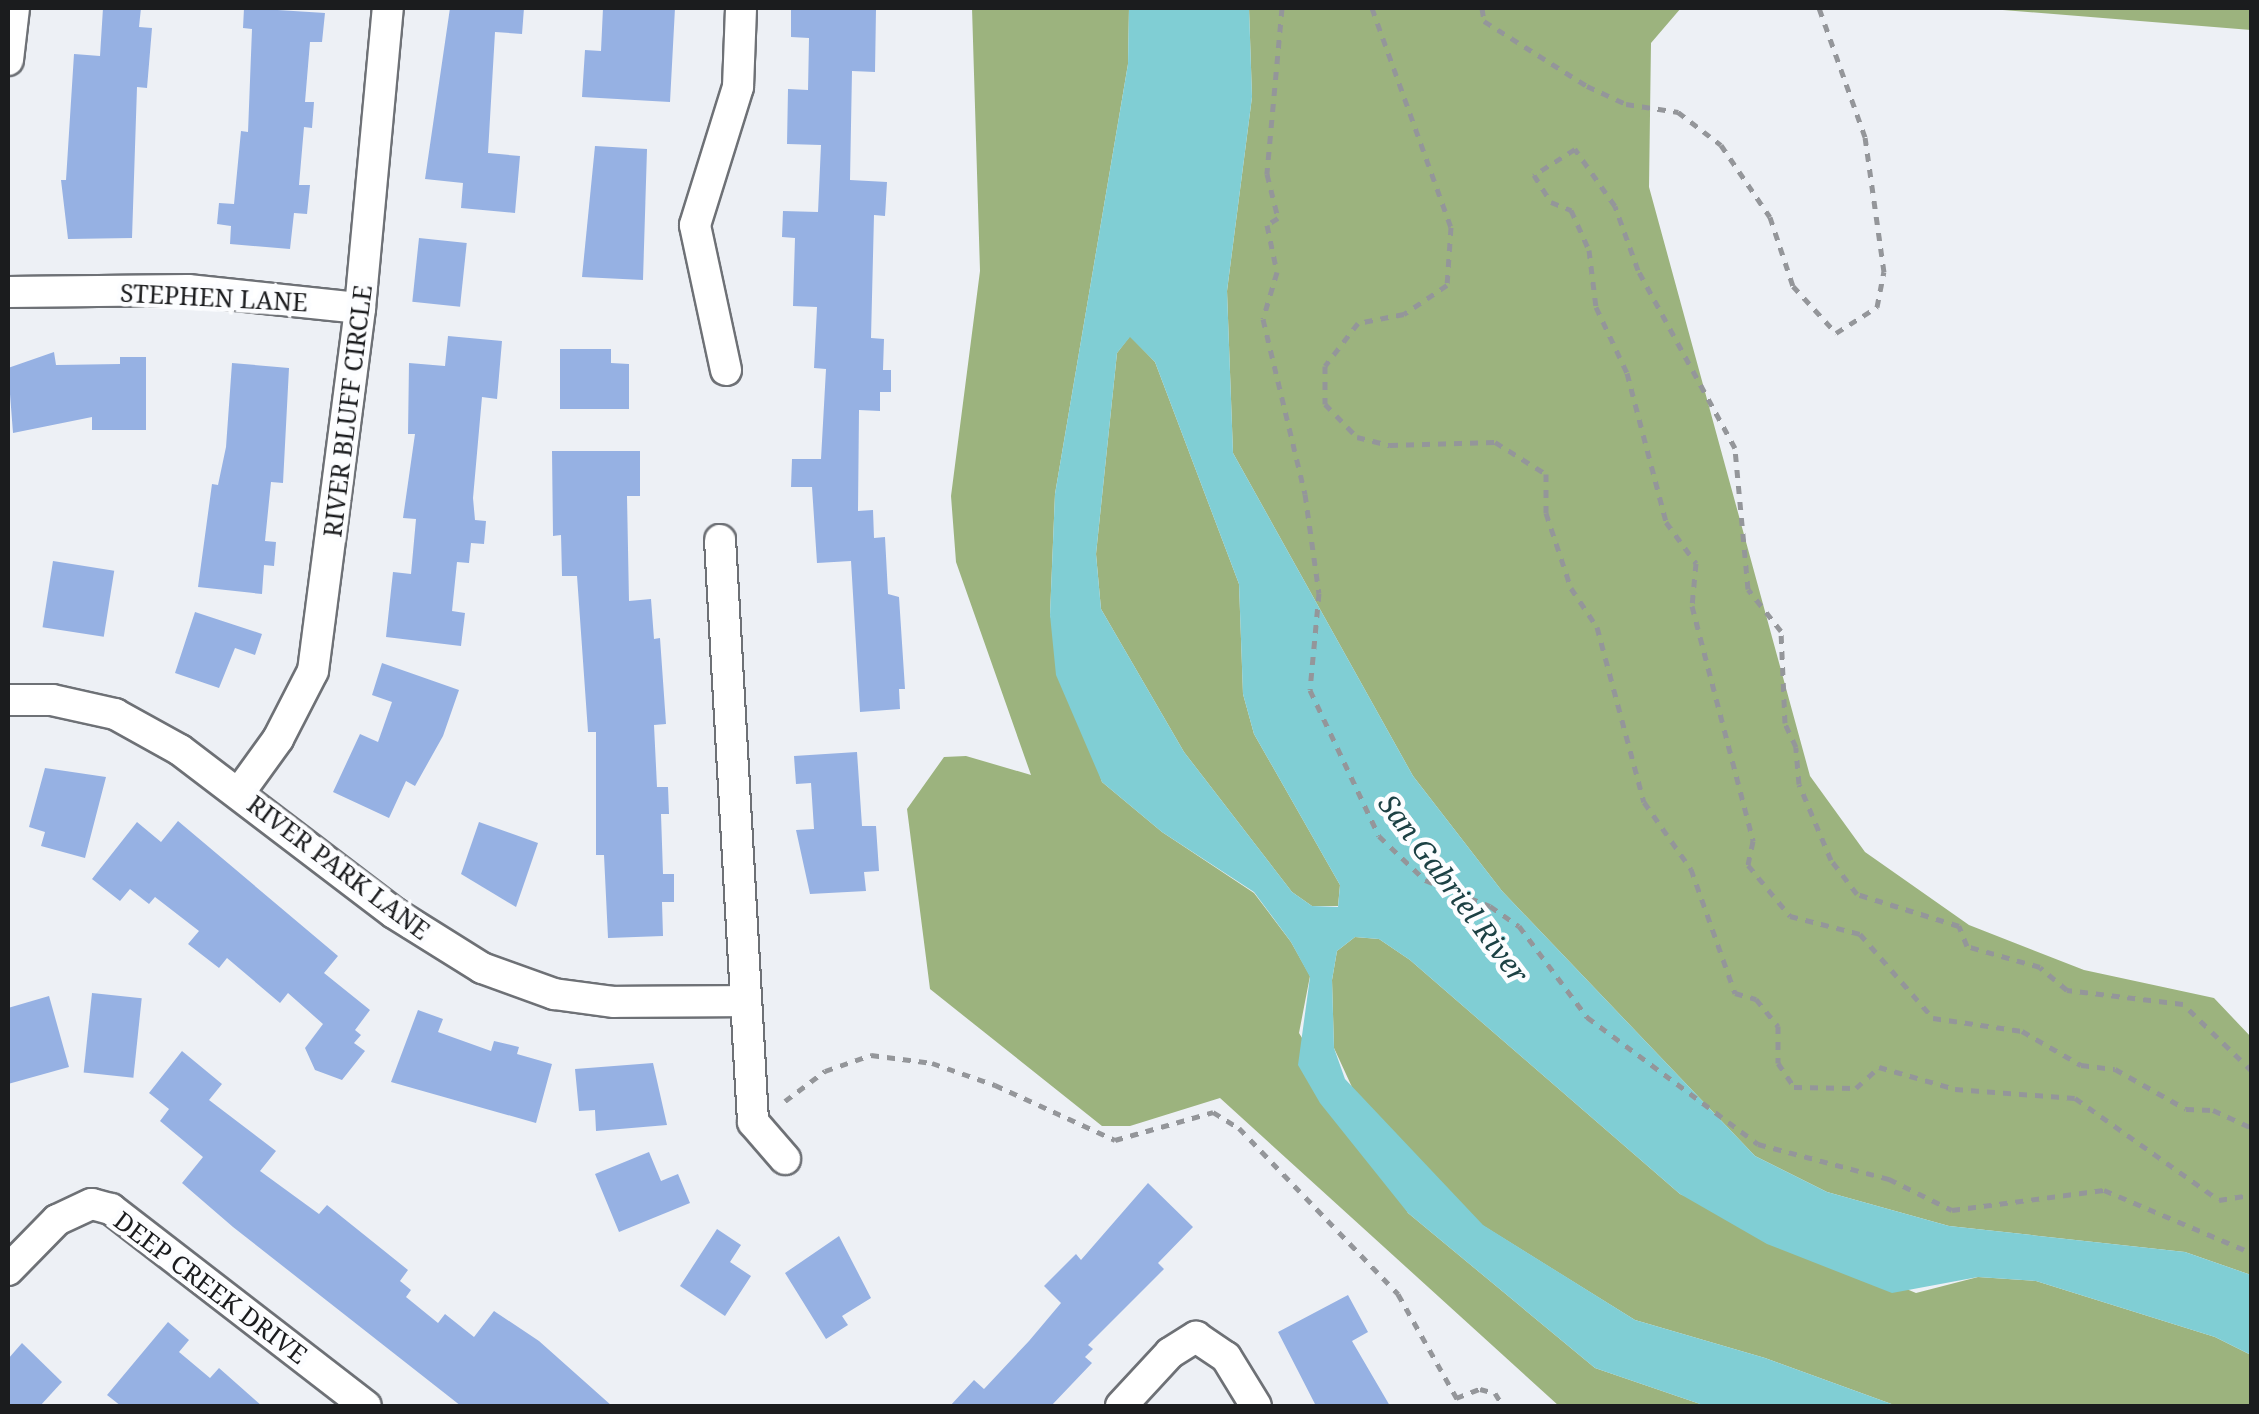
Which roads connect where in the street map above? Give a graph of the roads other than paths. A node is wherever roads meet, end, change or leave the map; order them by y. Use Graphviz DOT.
graph roads {
  1 [pos="14,8"];
  2 [pos="388,8"];
  3 [pos="741,8"];
  4 [pos="8,60"];
  5 [pos="8,292"];
  6 [pos="360,308"];
  7 [pos="726,370"];
  8 [pos="720,540"];
  9 [pos="8,700"];
  10 [pos="239,793"];
  11 [pos="742,1001"];
  12 [pos="785,1159"];
  13 [pos="8,1270"];
  14 [pos="366,1406"];
  15 [pos="1120,1406"];
  16 [pos="1256,1406"];
  1 -- 4 [label="street"];
  2 -- 6 [label="street, RIVER BLUFF CIRCLE"];
  3 -- 7 [label="street"];
  5 -- 6 [label="street, STEPHEN LANE"];
  6 -- 10 [label="street, RIVER BLUFF CIRCLE"];
  8 -- 11 [label="street"];
  9 -- 10 [label="street, RIVER PARK LANE"];
  10 -- 11 [label="street, RIVER PARK LANE"];
  11 -- 12 [label="street"];
  13 -- 14 [label="street, DEEP CREEK DRIVE"];
  15 -- 16 [label="street"];
}
